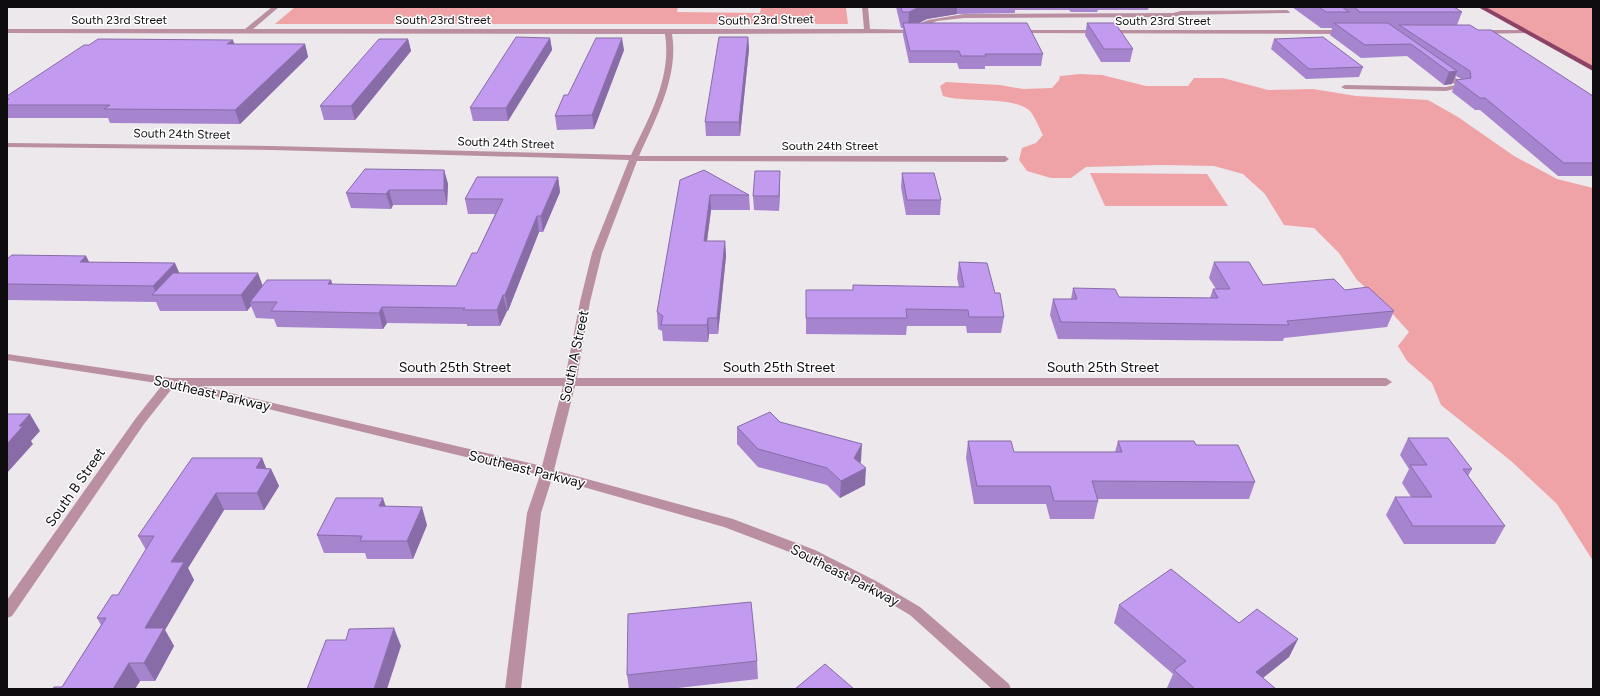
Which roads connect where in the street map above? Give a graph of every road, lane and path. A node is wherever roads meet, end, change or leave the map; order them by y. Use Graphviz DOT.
graph roads {
  1 [pos="276,7"];
  2 [pos="865,7"];
  3 [pos="1482,7"];
  4 [pos="1287,12"];
  5 [pos="1346,26"];
  6 [pos="247,30"];
  7 [pos="867,30"];
  8 [pos="7,31"];
  9 [pos="909,31"];
  10 [pos="927,31"];
  11 [pos="1012,31"];
  12 [pos="668,32"];
  13 [pos="1470,32"];
  14 [pos="1526,32"];
  15 [pos="1435,67"];
  16 [pos="1593,69"];
  17 [pos="1345,87"];
  18 [pos="7,145"];
  19 [pos="634,158"];
  20 [pos="1005,159"];
  21 [pos="7,357"];
  22 [pos="171,382"];
  23 [pos="569,382"];
  24 [pos="1386,382"];
  25 [pos="547,472"];
  26 [pos="7,612"];
  27 [pos="513,689"];
  28 [pos="1003,689"];
  1 -- 6 [label="street"];
  2 -- 7 [label="street"];
  3 -- 14 [label="main road"];
  4 -- 9 [label="street"];
  5 -- 11 [label="street, South 23rd Street"];
  6 -- 8 [label="street, South 23rd Street"];
  6 -- 12 [label="street, South 23rd Street"];
  7 -- 9 [label="street, South 23rd Street"];
  7 -- 12 [label="street, South 23rd Street"];
  9 -- 10 [label="street, South 23rd Street"];
  12 -- 19 [label="street, South A Street"];
  13 -- 14 [label="street"];
  14 -- 16 [label="main road"];
  15 -- 17 [label="street"];
  18 -- 19 [label="street, South 24th Street"];
  19 -- 20 [label="street, South 24th Street"];
  19 -- 23 [label="street, South A Street"];
  21 -- 22 [label="street, Southeast Parkway"];
  22 -- 23 [label="street, South 25th Street"];
  22 -- 25 [label="street, Southeast Parkway"];
  22 -- 26 [label="street, South B Street"];
  23 -- 24 [label="street, South 25th Street"];
  23 -- 25 [label="street, South A Street"];
  25 -- 27 [label="street, South A Street"];
  25 -- 28 [label="street, Southeast Parkway"];
}
